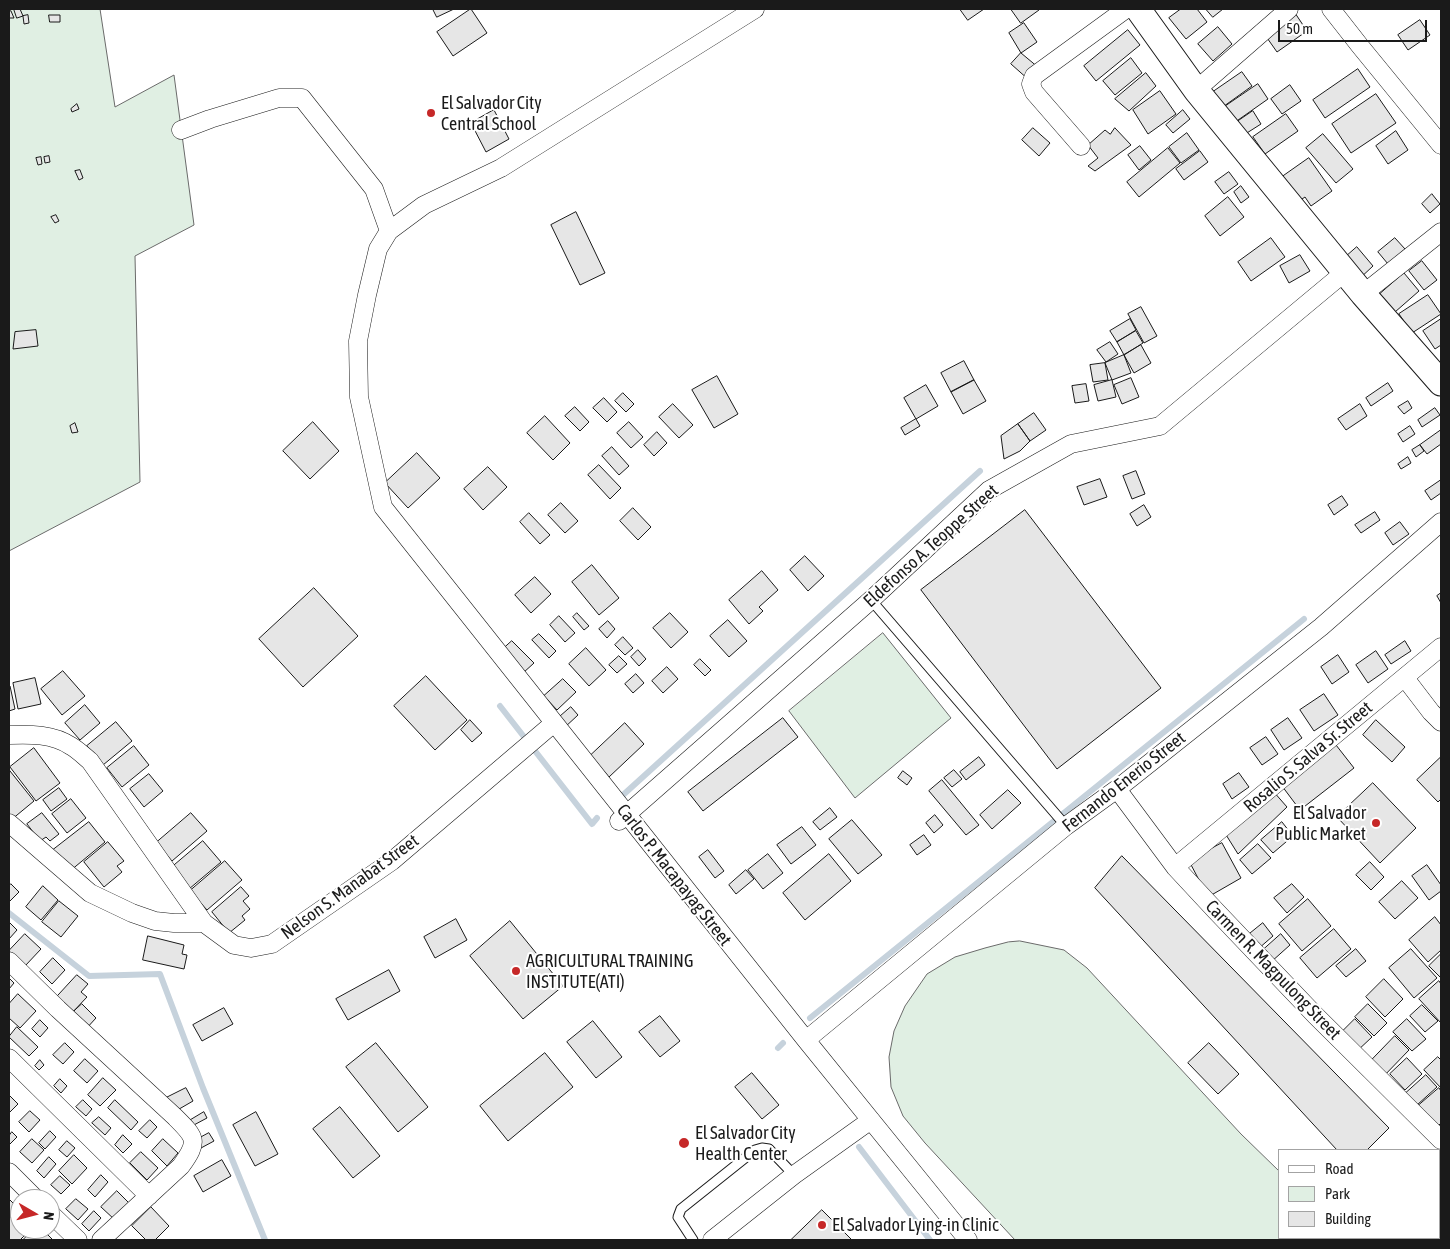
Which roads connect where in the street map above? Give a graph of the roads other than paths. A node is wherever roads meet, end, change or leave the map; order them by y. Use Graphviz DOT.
graph roads {
  1 [pos="755,9"];
  2 [pos="1126,9"];
  3 [pos="1138,9"];
  4 [pos="1289,9"];
  5 [pos="1331,9"];
  6 [pos="1196,90"];
  7 [pos="182,130"];
  8 [pos="1441,145"];
  9 [pos="1081,146"];
  10 [pos="389,231"];
  11 [pos="1441,232"];
  12 [pos="1345,272"];
  13 [pos="1363,294"];
  14 [pos="1441,383"];
  15 [pos="1441,522"];
  16 [pos="871,600"];
  17 [pos="1441,647"];
  18 [pos="1405,678"];
  19 [pos="1441,722"];
  20 [pos="554,723"];
  21 [pos="9,735"];
  22 [pos="1117,789"];
  23 [pos="623,818"];
  24 [pos="9,823"];
  25 [pos="1064,824"];
  26 [pos="1176,867"];
  27 [pos="204,923"];
  28 [pos="9,961"];
  29 [pos="806,1040"];
  30 [pos="9,1058"];
  31 [pos="870,1120"];
  32 [pos="1441,1140"];
  33 [pos="9,1172"];
  34 [pos="794,1175"];
  35 [pos="26,1189"];
  36 [pos="149,1196"];
  37 [pos="60,1222"];
  38 [pos="78,1240"];
  39 [pos="100,1240"];
  40 [pos="694,1240"];
  41 [pos="712,1240"];
  42 [pos="968,1240"];
  1 -- 10 [label="street"];
  2 -- 9 [label="street"];
  3 -- 6 [label="street"];
  4 -- 6 [label="street"];
  5 -- 8 [label="street"];
  6 -- 12 [label="street"];
  7 -- 10 [label="street"];
  10 -- 20 [label="street, Carlos P. Macapayag Street"];
  11 -- 13 [label="street"];
  12 -- 13 [label="street"];
  12 -- 16 [label="street, Eldefonso A. Teoppe Street"];
  13 -- 14 [label="street"];
  15 -- 22 [label="street, Fernando Enerio Street"];
  16 -- 23 [label="street, Eldefonso A. Teoppe Street"];
  16 -- 25 [label="lane"];
  17 -- 18 [label="street, Rosalio S. Salva Sr. Street"];
  18 -- 19 [label="street"];
  18 -- 26 [label="street, Rosalio S. Salva Sr. Street"];
  20 -- 23 [label="street, Carlos P. Macapayag Street"];
  20 -- 27 [label="street, Nelson S. Manabat Street"];
  21 -- 27 [label="street, Nelson S. Manabat Street"];
  22 -- 25 [label="street, Fernando Enerio Street"];
  22 -- 26 [label="street, Carmen R. Magpulong Street"];
  23 -- 29 [label="street, Carlos P. Macapayag Street"];
  24 -- 27 [label="street"];
  25 -- 29 [label="street, Fernando Enerio Street"];
  26 -- 32 [label="street, Carmen R. Magpulong Street"];
  28 -- 36 [label="street"];
  29 -- 31 [label="street, Carlos P. Macapayag Street"];
  30 -- 36 [label="street"];
  31 -- 34 [label="street"];
  31 -- 42 [label="street, Carlos P. Macapayag Street"];
  33 -- 35 [label="street"];
  34 -- 40 [label="lane"];
  34 -- 41 [label="street"];
  36 -- 39 [label="street"];
  37 -- 38 [label="street"];
}
